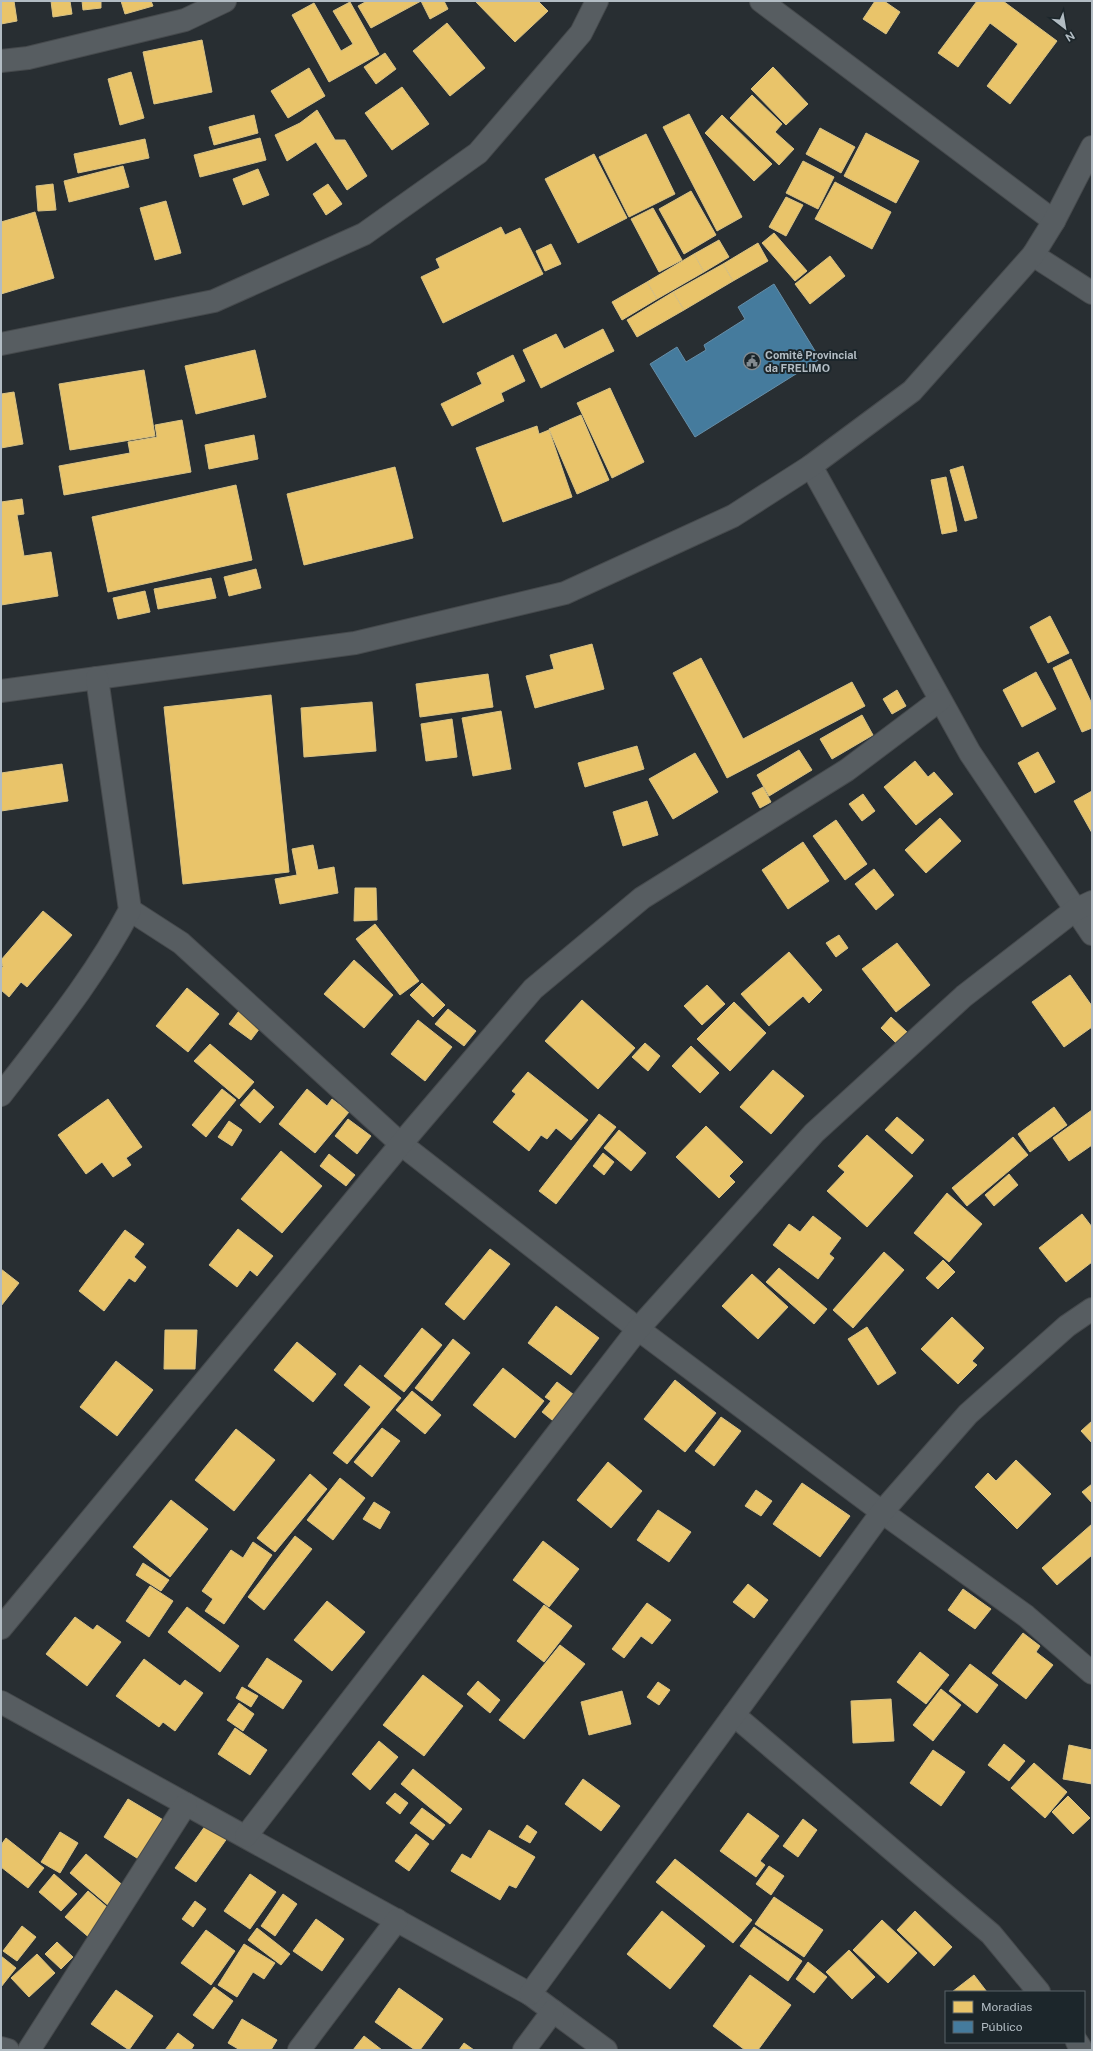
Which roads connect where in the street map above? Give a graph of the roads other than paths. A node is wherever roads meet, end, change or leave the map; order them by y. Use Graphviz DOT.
graph roads {
  1 [pos="225,1"];
  2 [pos="597,1"];
  3 [pos="761,1"];
  4 [pos="1,61"];
  5 [pos="1092,147"];
  6 [pos="1054,220"];
  7 [pos="1033,255"];
  8 [pos="1092,293"];
  9 [pos="1,344"];
  10 [pos="811,466"];
  11 [pos="97,678"];
  12 [pos="1,691"];
  13 [pos="940,700"];
  14 [pos="1084,906"];
  15 [pos="130,910"];
  16 [pos="1092,934"];
  17 [pos="1,1096"];
  18 [pos="401,1144"];
  19 [pos="1092,1310"];
  20 [pos="638,1329"];
  21 [pos="882,1512"];
  22 [pos="1,1628"];
  23 [pos="1092,1673"];
  24 [pos="1,1702"];
  25 [pos="734,1715"];
  26 [pos="186,1804"];
  27 [pos="246,1836"];
  28 [pos="397,1920"];
  29 [pos="1038,1991"];
  30 [pos="530,1994"];
  31 [pos="553,2011"];
  32 [pos="1,2048"];
  33 [pos="8,2050"];
  34 [pos="29,2050"];
  35 [pos="299,2050"];
  36 [pos="524,2050"];
  37 [pos="606,2050"];
  1 -- 4 [label="street"];
  2 -- 9 [label="street"];
  3 -- 6 [label="street"];
  5 -- 6 [label="street"];
  6 -- 7 [label="street"];
  7 -- 8 [label="street"];
  7 -- 10 [label="street"];
  10 -- 11 [label="street"];
  10 -- 13 [label="street"];
  11 -- 12 [label="street"];
  11 -- 15 [label="street"];
  13 -- 14 [label="street"];
  13 -- 18 [label="street"];
  14 -- 16 [label="street"];
  14 -- 20 [label="street"];
  15 -- 17 [label="street"];
  15 -- 18 [label="street"];
  18 -- 20 [label="street"];
  18 -- 22 [label="street"];
  19 -- 21 [label="street"];
  20 -- 21 [label="street"];
  20 -- 27 [label="street"];
  21 -- 23 [label="street"];
  21 -- 25 [label="street"];
  24 -- 26 [label="street"];
  25 -- 29 [label="street"];
  25 -- 30 [label="street"];
  26 -- 27 [label="street"];
  26 -- 34 [label="street"];
  27 -- 28 [label="street"];
  28 -- 30 [label="street"];
  28 -- 35 [label="street"];
  30 -- 31 [label="street"];
  31 -- 36 [label="street"];
  31 -- 37 [label="street"];
  32 -- 33 [label="street"];
}
